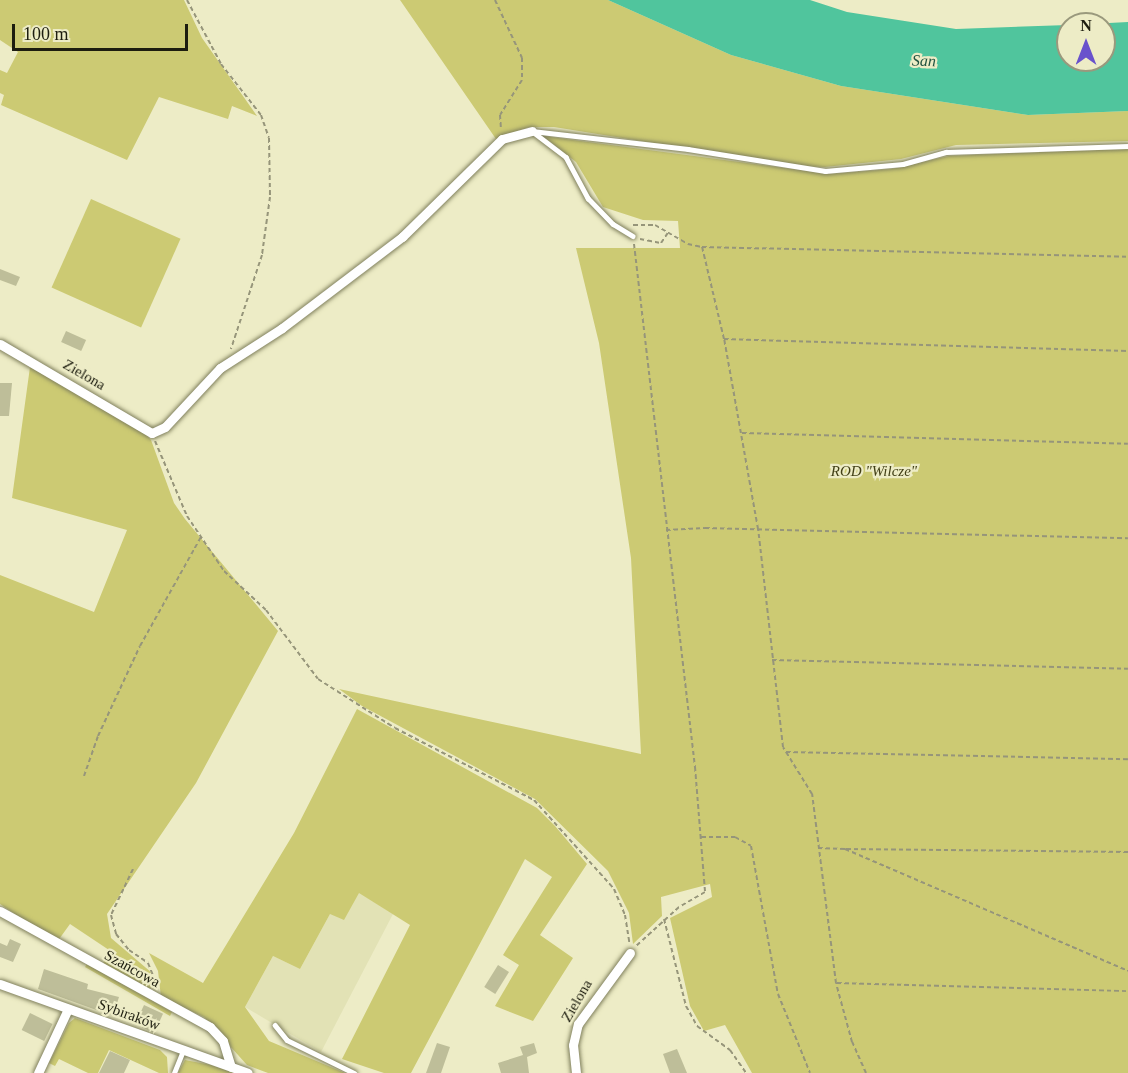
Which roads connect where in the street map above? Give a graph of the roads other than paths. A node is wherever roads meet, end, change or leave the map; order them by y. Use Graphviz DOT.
graph roads {
  1 [pos="532,131"];
  2 [pos="1128,146"];
  3 [pos="633,236"];
  4 [pos="0,344"];
  5 [pos="0,911"];
  6 [pos="630,953"];
  7 [pos="0,984"];
  8 [pos="68,1009"];
  9 [pos="275,1025"];
  10 [pos="183,1050"];
  11 [pos="231,1067"];
  12 [pos="38,1073"];
  13 [pos="174,1073"];
  14 [pos="248,1073"];
  15 [pos="354,1073"];
  16 [pos="576,1073"];
  1 -- 2 [label="lane"];
  1 -- 3 [label="lane"];
  1 -- 4 [label="street, Zielona"];
  5 -- 11 [label="street, Szańcowa"];
  6 -- 16 [label="street, Zielona"];
  7 -- 8 [label="street, Sybiraków"];
  8 -- 10 [label="street, Sybiraków"];
  8 -- 12 [label="street"];
  9 -- 15 [label="lane"];
  10 -- 11 [label="street, Sybiraków"];
  10 -- 13 [label="lane"];
  11 -- 14 [label="street, Sybiraków"];
}
